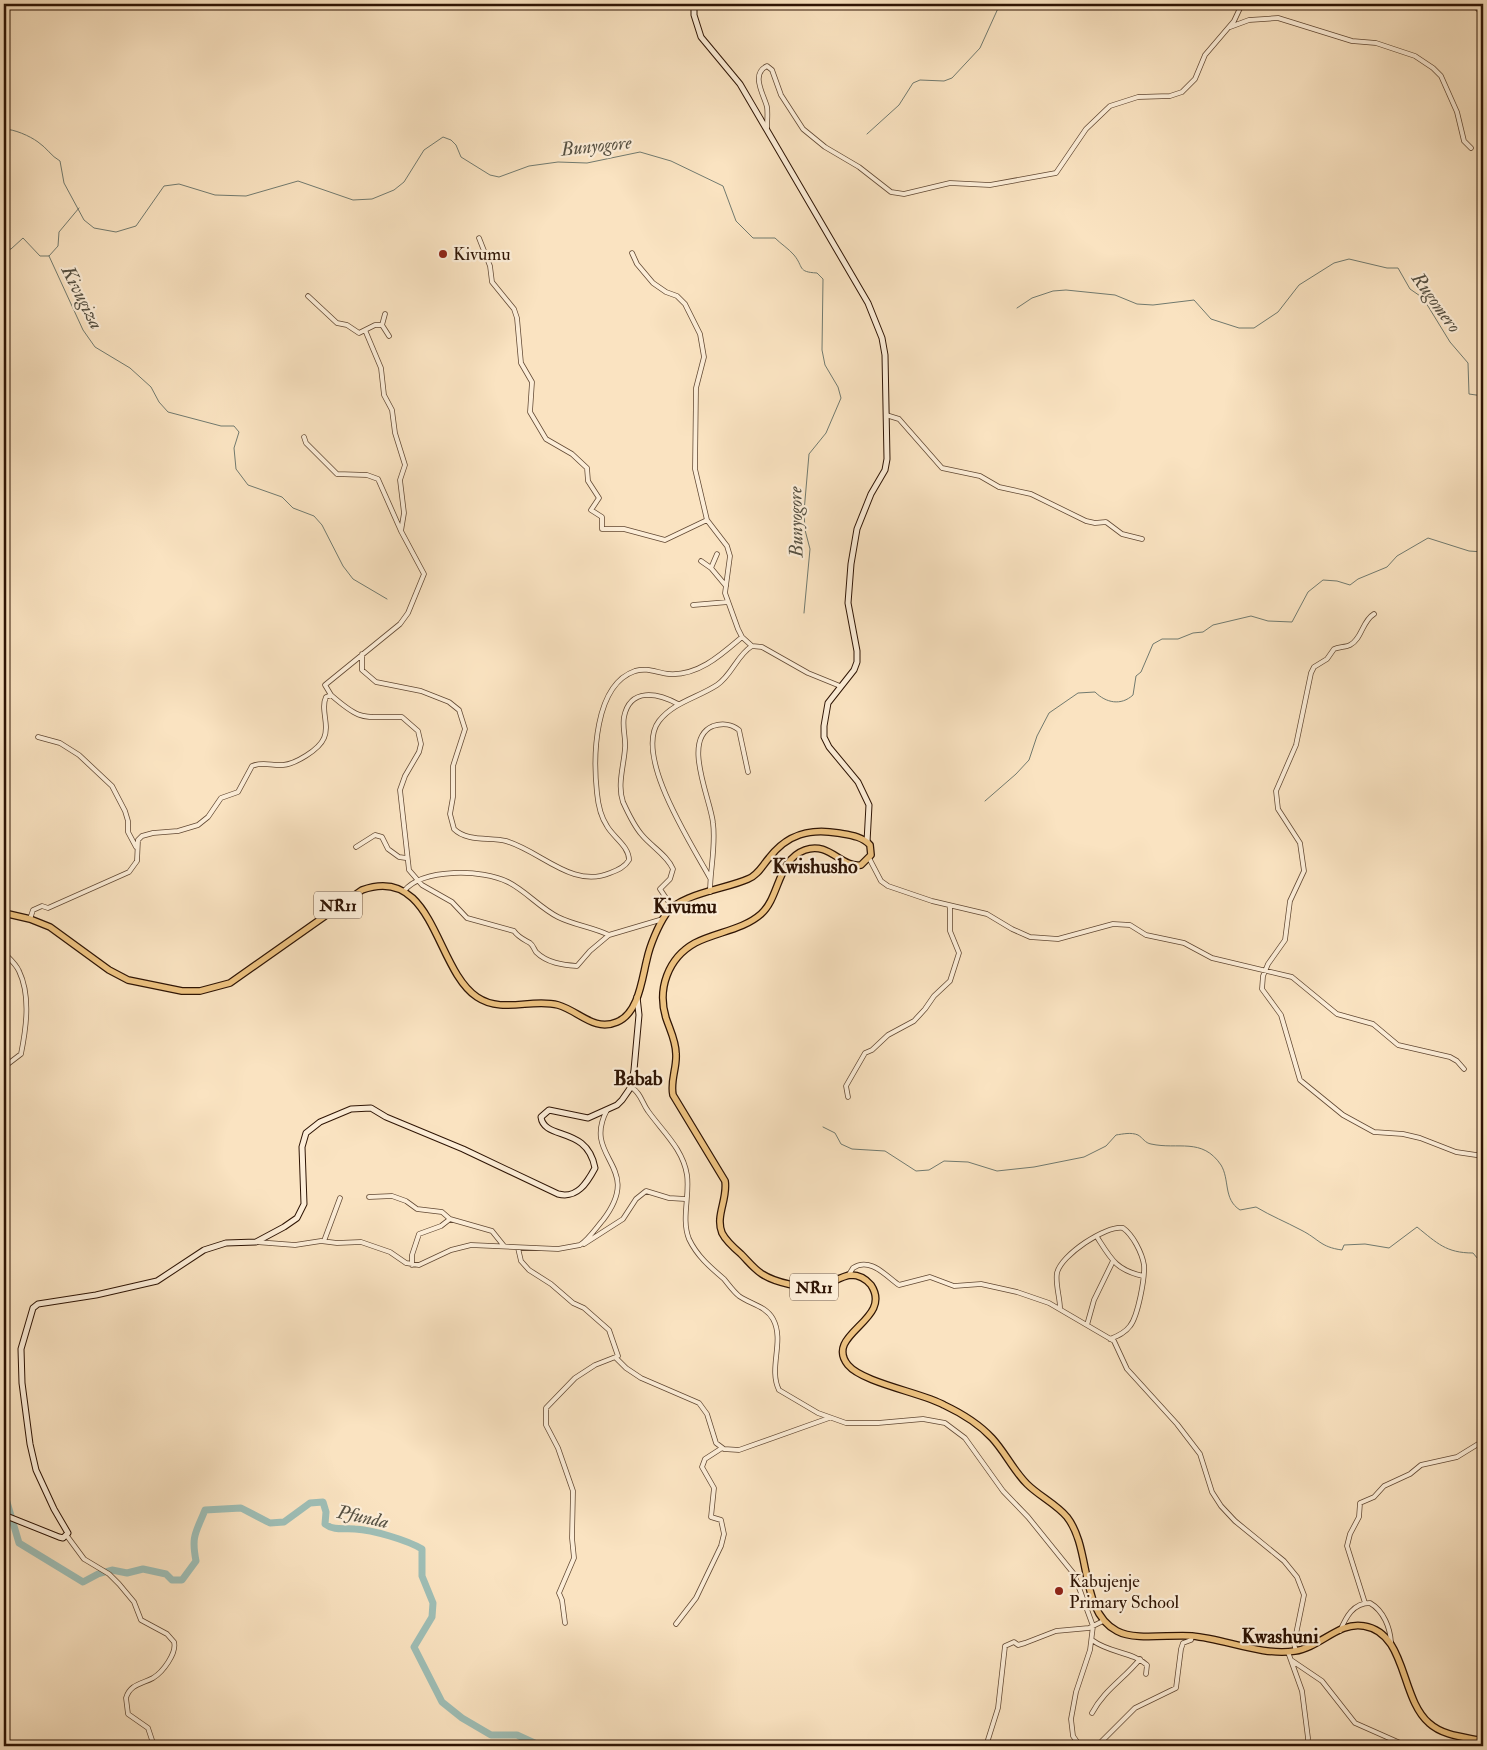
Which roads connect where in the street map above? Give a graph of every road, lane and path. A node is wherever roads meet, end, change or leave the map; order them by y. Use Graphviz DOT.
graph roads {
  1 [pos="694,4"];
  2 [pos="1242,4"];
  3 [pos="1473,4"];
  4 [pos="1483,14"];
  5 [pos="1229,28"];
  6 [pos="767,128"];
  7 [pos="1470,148"];
  8 [pos="479,238"];
  9 [pos="632,253"];
  10 [pos="308,296"];
  11 [pos="385,314"];
  12 [pos="382,325"];
  13 [pos="365,330"];
  14 [pos="389,336"];
  15 [pos="886,415"];
  16 [pos="304,436"];
  17 [pos="707,520"];
  18 [pos="401,531"];
  19 [pos="1142,539"];
  20 [pos="717,554"];
  21 [pos="701,561"];
  22 [pos="711,568"];
  23 [pos="726,586"];
  24 [pos="728,602"];
  25 [pos="693,605"];
  26 [pos="1374,614"];
  27 [pos="742,637"];
  28 [pos="752,646"];
  29 [pos="362,654"];
  30 [pos="840,686"];
  31 [pos="331,695"];
  32 [pos="678,704"];
  33 [pos="38,737"];
  34 [pos="748,772"];
  35 [pos="867,842"];
  36 [pos="136,847"];
  37 [pos="356,847"];
  38 [pos="406,858"];
  39 [pos="869,858"];
  40 [pos="710,878"];
  41 [pos="419,880"];
  42 [pos="404,891"];
  43 [pos="710,892"];
  44 [pos="950,906"];
  45 [pos="672,907"];
  46 [pos="4,913"];
  47 [pos="30,919"];
  48 [pos="664,919"];
  49 [pos="609,935"];
  50 [pos="4,953"];
  51 [pos="1266,971"];
  52 [pos="637,997"];
  53 [pos="4,1068"];
  54 [pos="1464,1069"];
  55 [pos="631,1087"];
  56 [pos="848,1097"];
  57 [pos="607,1110"];
  58 [pos="1483,1156"];
  59 [pos="369,1197"];
  60 [pos="340,1198"];
  61 [pos="685,1199"];
  62 [pos="450,1219"];
  63 [pos="1097,1237"];
  64 [pos="256,1242"];
  65 [pos="324,1242"];
  66 [pos="580,1245"];
  67 [pos="504,1246"];
  68 [pos="518,1248"];
  69 [pos="1113,1261"];
  70 [pos="412,1265"];
  71 [pos="848,1276"];
  72 [pos="1143,1276"];
  73 [pos="1060,1308"];
  74 [pos="1087,1325"];
  75 [pos="1110,1339"];
  76 [pos="616,1358"];
  77 [pos="829,1418"];
  78 [pos="1483,1441"];
  79 [pos="722,1448"];
  80 [pos="4,1515"];
  81 [pos="66,1536"];
  82 [pos="1365,1603"];
  83 [pos="1103,1621"];
  84 [pos="565,1623"];
  85 [pos="676,1624"];
  86 [pos="1093,1626"];
  87 [pos="1340,1631"];
  88 [pos="1192,1636"];
  89 [pos="1092,1640"];
  90 [pos="1391,1642"];
  91 [pos="1296,1651"];
  92 [pos="1288,1652"];
  93 [pos="1140,1659"];
  94 [pos="1291,1660"];
  95 [pos="1146,1674"];
  96 [pos="1092,1713"];
  97 [pos="1483,1742"];
  98 [pos="154,1746"];
  99 [pos="986,1746"];
  100 [pos="1080,1746"];
  101 [pos="1097,1746"];
  102 [pos="1306,1746"];
  103 [pos="1407,1746"];
  1 -- 6 [label="main road"];
  2 -- 5 [label="street"];
  3 -- 4 [label="street"];
  5 -- 6 [label="street"];
  5 -- 7 [label="street"];
  6 -- 15 [label="main road"];
  8 -- 17 [label="street"];
  9 -- 17 [label="street"];
  10 -- 13 [label="street"];
  11 -- 12 [label="street"];
  12 -- 13 [label="street"];
  12 -- 14 [label="street"];
  13 -- 18 [label="street"];
  15 -- 19 [label="street"];
  15 -- 30 [label="main road"];
  16 -- 18 [label="street"];
  17 -- 23 [label="street"];
  18 -- 29 [label="street"];
  20 -- 22 [label="street"];
  21 -- 22 [label="street"];
  22 -- 23 [label="street"];
  23 -- 24 [label="street"];
  24 -- 25 [label="street"];
  24 -- 27 [label="street"];
  26 -- 51 [label="street"];
  27 -- 28 [label="street"];
  27 -- 29 [label="street"];
  28 -- 30 [label="street"];
  28 -- 32 [label="street"];
  29 -- 31 [label="street"];
  30 -- 35 [label="main road"];
  31 -- 36 [label="street"];
  31 -- 38 [label="street"];
  32 -- 40 [label="street"];
  32 -- 45 [label="street"];
  33 -- 36 [label="street"];
  34 -- 40 [label="street"];
  35 -- 39 [label="highway"];
  35 -- 43 [label="highway"];
  36 -- 47 [label="street"];
  37 -- 38 [label="street"];
  38 -- 41 [label="street"];
  39 -- 44 [label="street"];
  39 -- 71 [label="highway, NR11"];
  40 -- 43 [label="street"];
  41 -- 42 [label="street"];
  41 -- 49 [label="street"];
  41 -- 49 [label="street"];
  42 -- 47 [label="highway, NR11"];
  42 -- 52 [label="highway"];
  43 -- 45 [label="highway"];
  44 -- 51 [label="street"];
  44 -- 56 [label="street"];
  45 -- 48 [label="highway"];
  46 -- 47 [label="highway, NR11"];
  48 -- 49 [label="street"];
  48 -- 52 [label="highway"];
  50 -- 53 [label="street"];
  51 -- 54 [label="street"];
  51 -- 58 [label="street"];
  52 -- 55 [label="main road"];
  55 -- 57 [label="main road"];
  55 -- 61 [label="street"];
  57 -- 64 [label="main road"];
  57 -- 66 [label="street"];
  59 -- 62 [label="street"];
  60 -- 65 [label="street"];
  61 -- 66 [label="street"];
  61 -- 77 [label="street"];
  62 -- 67 [label="street"];
  62 -- 70 [label="street"];
  63 -- 69 [label="street"];
  63 -- 72 [label="street"];
  63 -- 73 [label="street"];
  64 -- 65 [label="street"];
  64 -- 81 [label="main road"];
  65 -- 70 [label="street"];
  66 -- 68 [label="street"];
  67 -- 68 [label="street"];
  67 -- 70 [label="street"];
  68 -- 76 [label="street"];
  69 -- 72 [label="street"];
  69 -- 74 [label="street"];
  71 -- 73 [label="street"];
  71 -- 83 [label="highway, NR11"];
  72 -- 75 [label="street"];
  73 -- 74 [label="street"];
  74 -- 75 [label="street"];
  75 -- 91 [label="street"];
  76 -- 79 [label="street"];
  76 -- 84 [label="street"];
  77 -- 79 [label="street"];
  77 -- 86 [label="street"];
  78 -- 82 [label="street"];
  79 -- 85 [label="street"];
  80 -- 81 [label="main road"];
  81 -- 98 [label="street"];
  82 -- 87 [label="street"];
  82 -- 90 [label="street"];
  83 -- 86 [label="street"];
  83 -- 88 [label="highway"];
  86 -- 89 [label="street"];
  86 -- 99 [label="street"];
  87 -- 90 [label="highway"];
  87 -- 91 [label="highway"];
  88 -- 92 [label="highway"];
  88 -- 101 [label="street"];
  89 -- 93 [label="street"];
  89 -- 100 [label="street"];
  90 -- 97 [label="highway"];
  91 -- 92 [label="highway"];
  92 -- 94 [label="street"];
  93 -- 95 [label="street"];
  93 -- 96 [label="street"];
  94 -- 102 [label="street"];
  94 -- 103 [label="street"];
}
